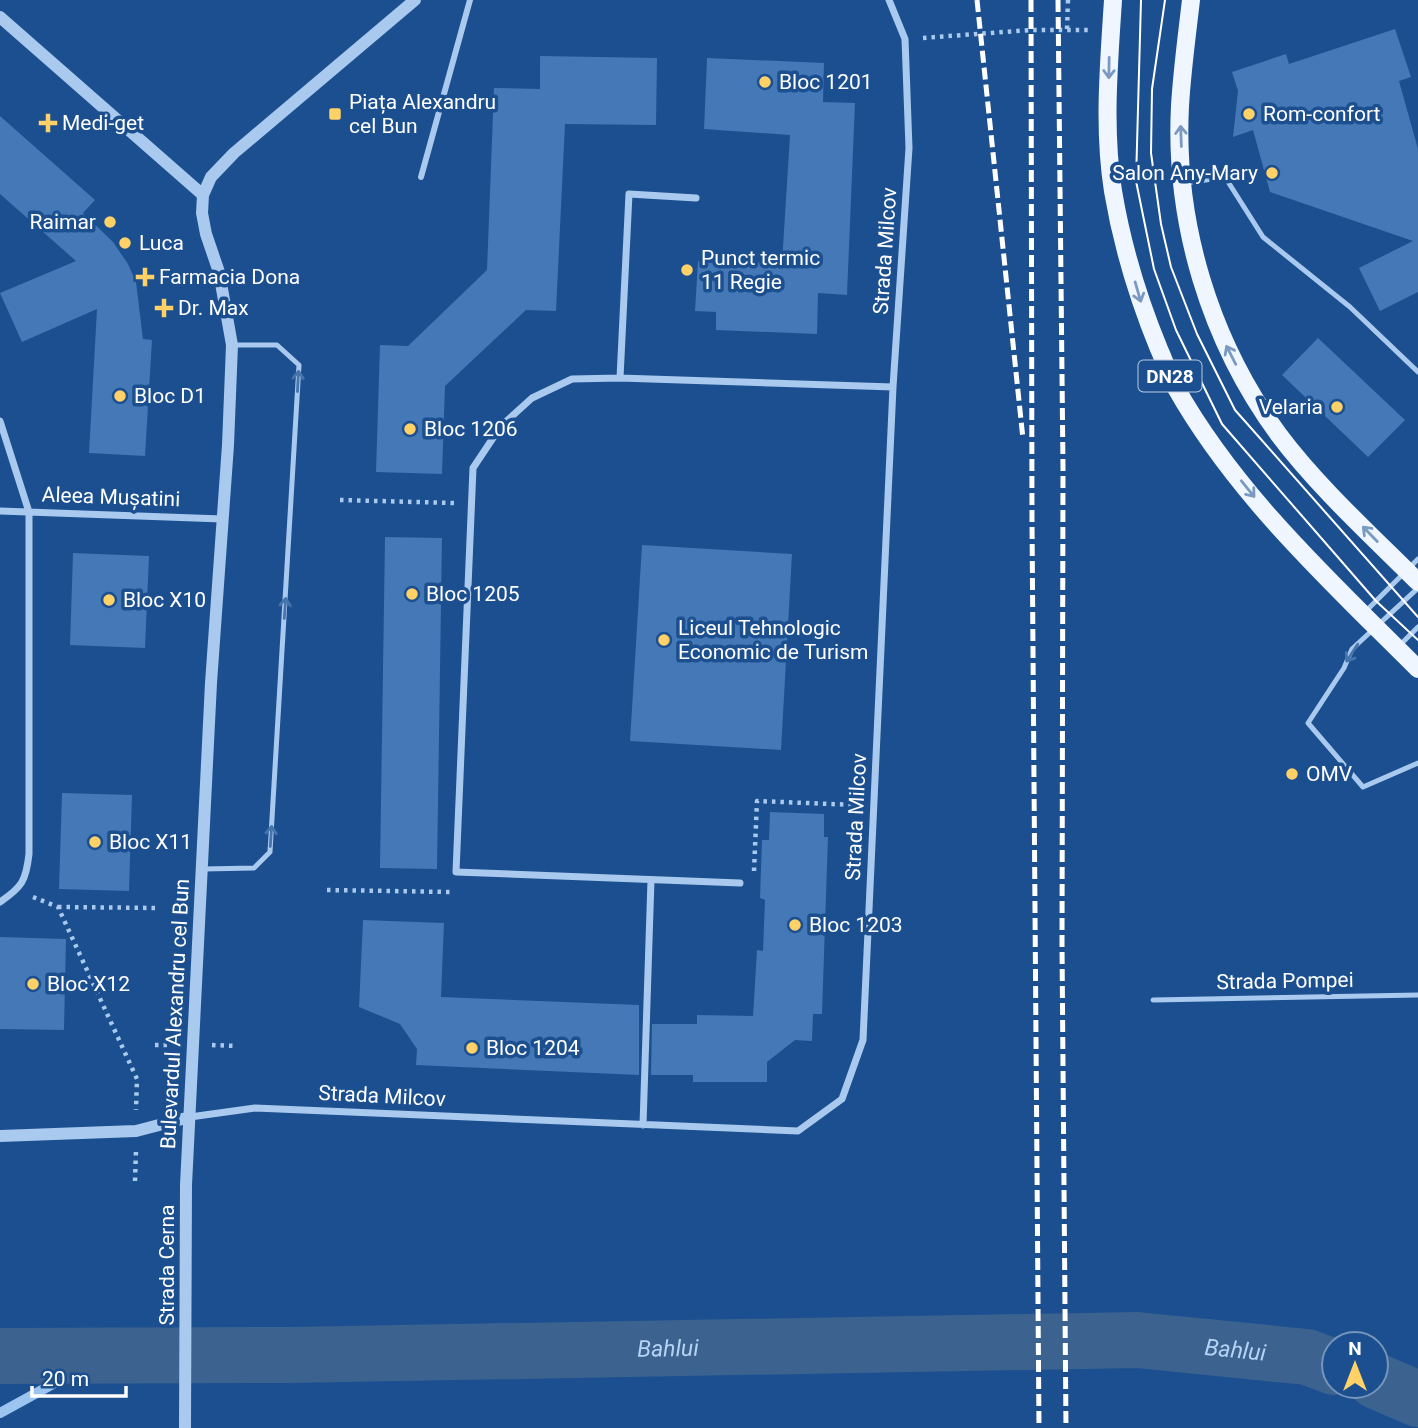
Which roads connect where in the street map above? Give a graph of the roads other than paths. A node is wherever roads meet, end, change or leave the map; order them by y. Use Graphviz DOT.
graph roads {
  1 [pos="415,0"];
  2 [pos="470,0"];
  3 [pos="889,0"];
  4 [pos="1113,0"];
  5 [pos="1191,0"];
  6 [pos="0,17"];
  7 [pos="421,177"];
  8 [pos="1183,183"];
  9 [pos="203,195"];
  10 [pos="696,198"];
  11 [pos="232,345"];
  12 [pos="1418,372"];
  13 [pos="620,378"];
  14 [pos="893,387"];
  15 [pos="0,421"];
  16 [pos="0,511"];
  17 [pos="29,512"];
  18 [pos="222,519"];
  19 [pos="1414,571"];
  20 [pos="1418,588"];
  21 [pos="1363,614"];
  22 [pos="1376,627"];
  23 [pos="1418,627"];
  24 [pos="1397,648"];
  25 [pos="1418,669"];
  26 [pos="1418,763"];
  27 [pos="201,869"];
  28 [pos="651,880"];
  29 [pos="740,883"];
  30 [pos="0,902"];
  31 [pos="1418,995"];
  32 [pos="1153,1000"];
  33 [pos="190,1118"];
  34 [pos="643,1125"];
  35 [pos="0,1136"];
  36 [pos="186,1185"];
  37 [pos="186,1428"];
  1 -- 9 [label="street"];
  2 -- 7 [label="street"];
  3 -- 14 [label="street, Strada Milcov"];
  4 -- 21 [label="main road, DN28, one-way"];
  8 -- 5 [label="main road, DN28, one-way"];
  6 -- 9 [label="street"];
  8 -- 12 [label="lane"];
  19 -- 8 [label="main road, DN28, one-way"];
  9 -- 11 [label="street, Bulevardul Alexandru cel Bun"];
  10 -- 13 [label="street"];
  11 -- 18 [label="street, Bulevardul Alexandru cel Bun"];
  27 -- 11 [label="lane, one-way"];
  13 -- 14 [label="street"];
  13 -- 28 [label="street"];
  14 -- 34 [label="street, Strada Milcov"];
  15 -- 17 [label="street"];
  16 -- 17 [label="street, Aleea Mușatini"];
  17 -- 18 [label="street, Aleea Mușatini"];
  17 -- 30 [label="street"];
  18 -- 27 [label="street, Bulevardul Alexandru cel Bun"];
  19 -- 21 [label="lane"];
  20 -- 22 [label="lane"];
  21 -- 22 [label="main road, DN28"];
  22 -- 24 [label="main road, DN28"];
  22 -- 26 [label="lane, one-way"];
  23 -- 24 [label="lane"];
  24 -- 25 [label="main road, DN28"];
  27 -- 33 [label="street, Bulevardul Alexandru cel Bun"];
  28 -- 29 [label="street"];
  28 -- 34 [label="street"];
  31 -- 32 [label="lane, Strada Pompei"];
  33 -- 34 [label="street, Strada Milcov"];
  33 -- 35 [label="street"];
  33 -- 36 [label="street, Bulevardul Alexandru cel Bun"];
  36 -- 37 [label="street, Strada Cerna"];
}
